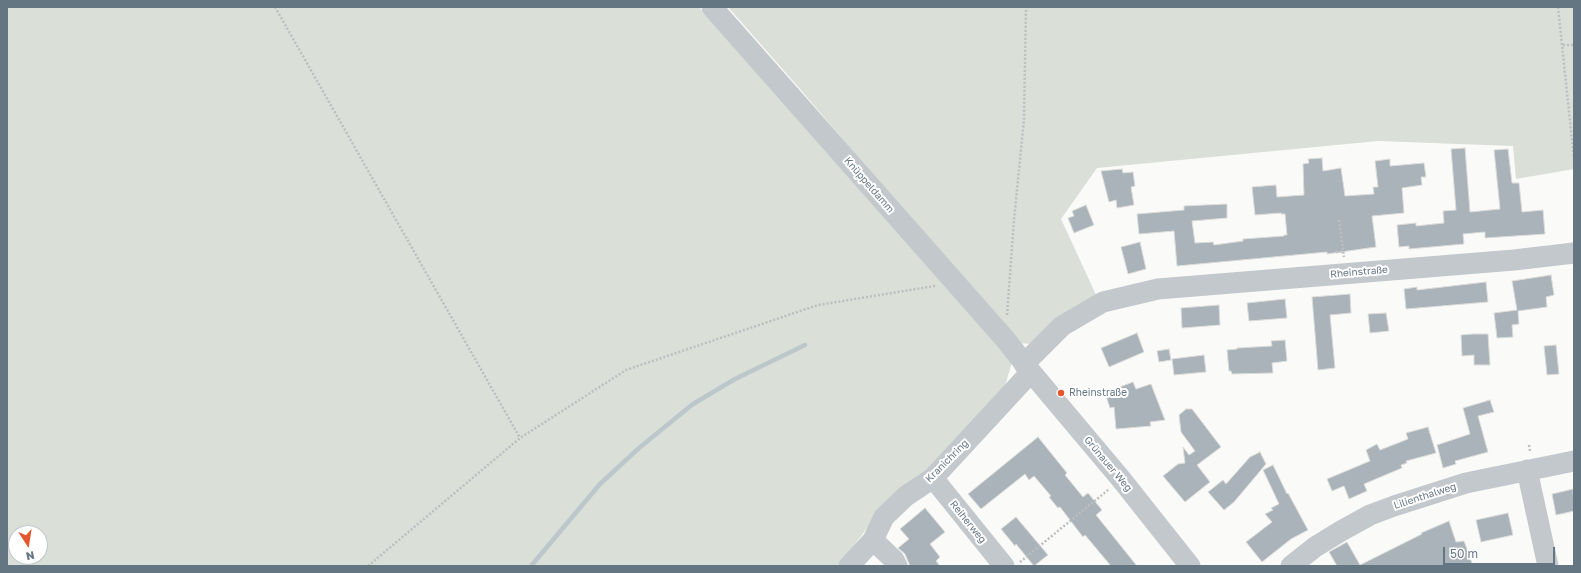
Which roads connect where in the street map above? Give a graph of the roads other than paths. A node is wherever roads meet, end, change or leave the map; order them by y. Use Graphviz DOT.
graph roads {
  1 [pos="712,7"];
  2 [pos="1574,253"];
  3 [pos="1028,368"];
  4 [pos="1574,462"];
  5 [pos="1527,470"];
  6 [pos="933,478"];
  7 [pos="874,540"];
  8 [pos="849,566"];
  9 [pos="897,566"];
  10 [pos="1004,566"];
  11 [pos="1190,566"];
  12 [pos="1291,566"];
  13 [pos="1548,566"];
  1 -- 3 [label="street, Knüppeldamm"];
  2 -- 3 [label="street, Rheinstraße"];
  3 -- 6 [label="street, Kranichring"];
  3 -- 11 [label="street, Grünauer Weg"];
  4 -- 5 [label="street, Lilienthalweg"];
  5 -- 12 [label="street, Lilienthalweg"];
  5 -- 13 [label="street"];
  6 -- 7 [label="street, Kranichring"];
  6 -- 10 [label="street, Reiherweg"];
  7 -- 8 [label="street, Kranichring"];
  7 -- 9 [label="street"];
}
